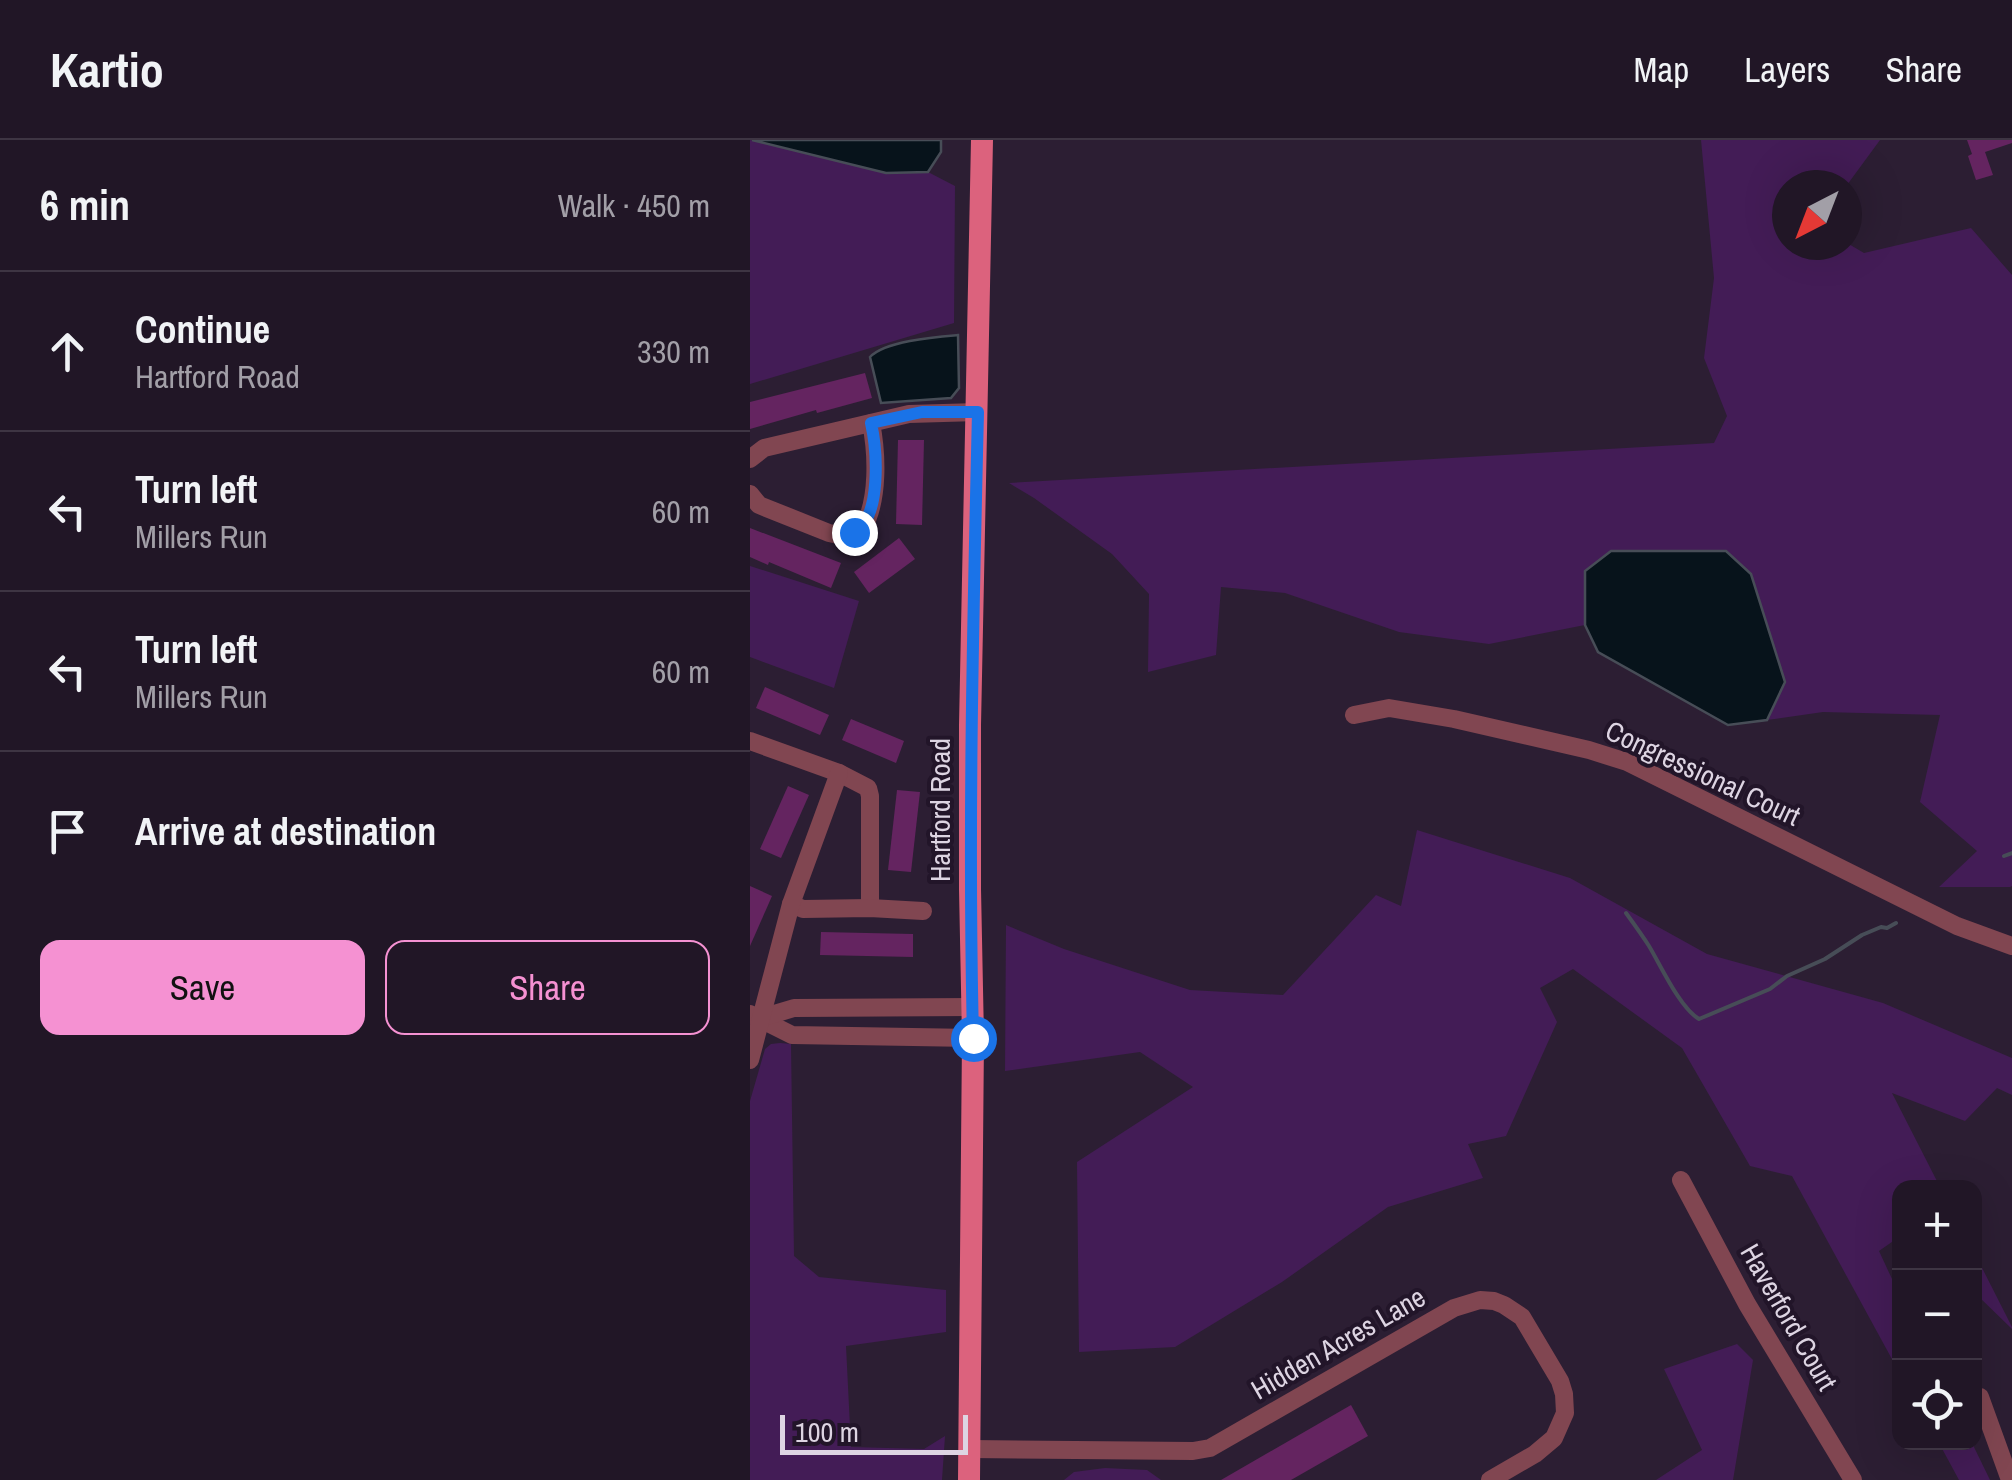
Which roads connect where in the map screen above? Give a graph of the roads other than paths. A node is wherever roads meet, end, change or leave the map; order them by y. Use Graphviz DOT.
graph roads {
  1 [pos="982,140"];
  2 [pos="978,412"];
  3 [pos="871,423"];
  4 [pos="750,459"];
  5 [pos="750,494"];
  6 [pos="1354,714"];
  7 [pos="750,741"];
  8 [pos="839,773"];
  9 [pos="791,904"];
  10 [pos="870,908"];
  11 [pos="923,911"];
  12 [pos="2012,946"];
  13 [pos="972,1007"];
  14 [pos="756,1015"];
  15 [pos="973,1038"];
  16 [pos="750,1060"];
  17 [pos="1680,1180"];
  18 [pos="1982,1402"];
  19 [pos="970,1448"];
  20 [pos="969,1480"];
  21 [pos="1490,1480"];
  22 [pos="1853,1480"];
  23 [pos="2010,1480"];
  1 -- 2 [label="main road, Hartford Road"];
  2 -- 3 [label="street"];
  2 -- 13 [label="main road, Hartford Road"];
  3 -- 4 [label="street"];
  3 -- 5 [label="street"];
  6 -- 12 [label="street, Congressional Court"];
  7 -- 8 [label="street"];
  8 -- 9 [label="street"];
  8 -- 10 [label="street"];
  9 -- 10 [label="street"];
  9 -- 14 [label="street"];
  10 -- 11 [label="street"];
  13 -- 14 [label="street"];
  13 -- 15 [label="main road, Hartford Road"];
  14 -- 15 [label="street"];
  14 -- 16 [label="street"];
  15 -- 19 [label="main road, Hartford Road"];
  17 -- 22 [label="street, Haverford Court"];
  18 -- 23 [label="street"];
  19 -- 20 [label="main road, Hartford Road"];
  19 -- 21 [label="street, Hidden Acres Lane"];
}
